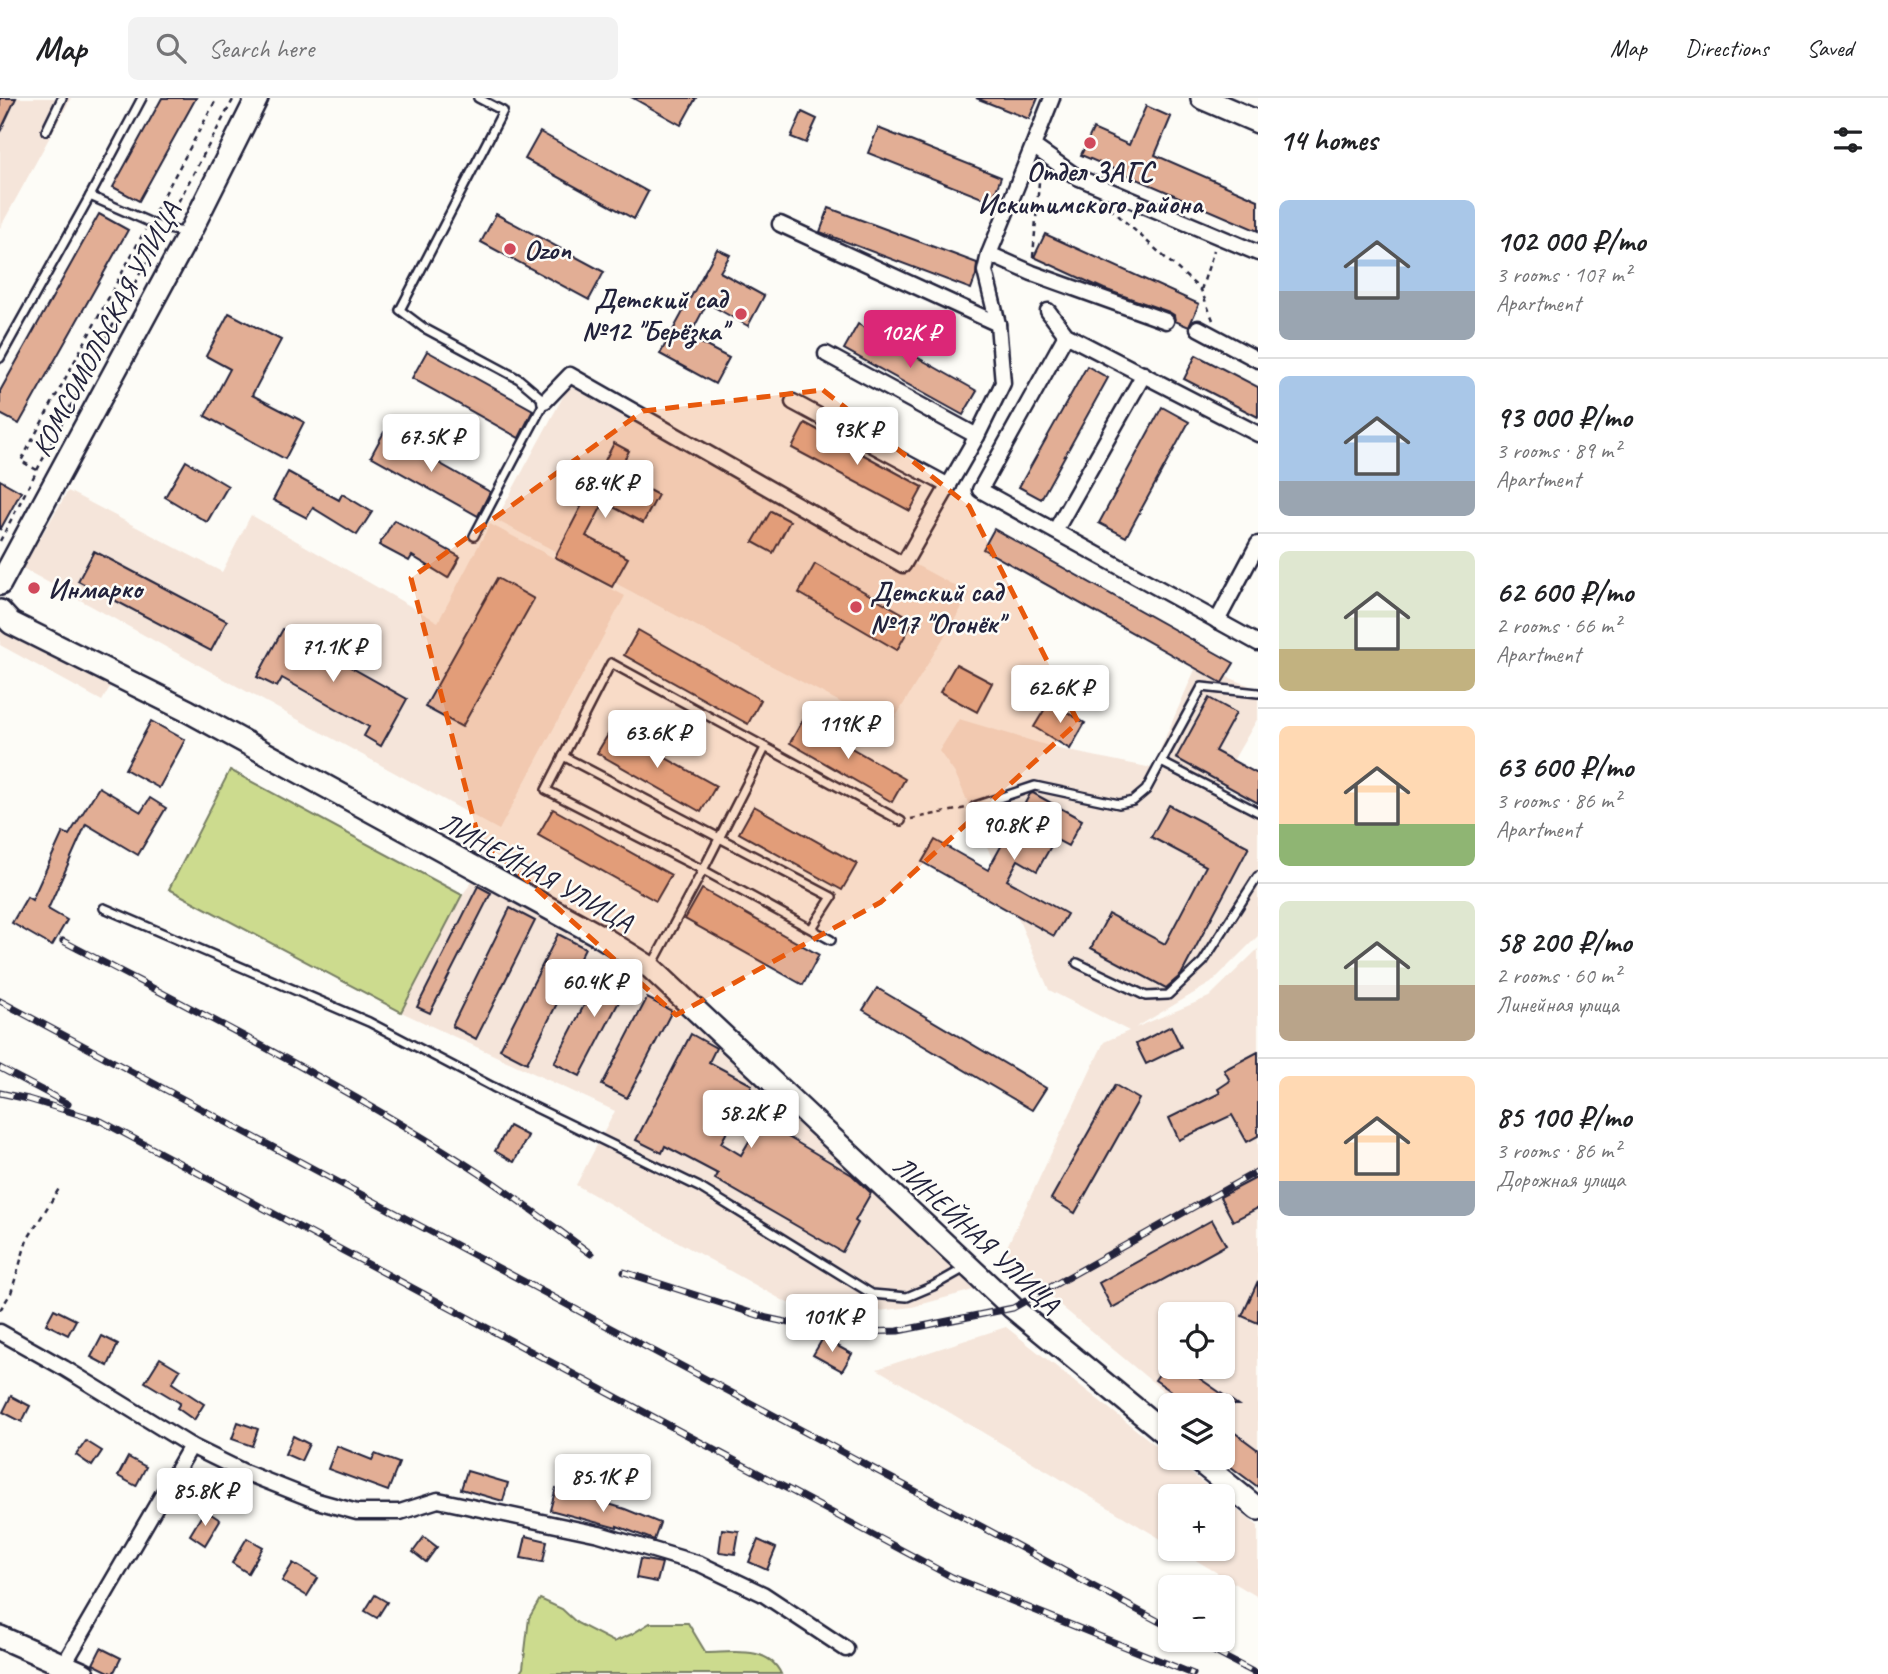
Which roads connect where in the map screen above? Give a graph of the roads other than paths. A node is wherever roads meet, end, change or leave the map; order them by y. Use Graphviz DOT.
graph roads {
  1 [pos="62,98"];
  2 [pos="142,98"];
  3 [pos="257,98"];
  4 [pos="478,98"];
  5 [pos="1052,98"];
  6 [pos="1202,98"];
  7 [pos="1258,122"];
  8 [pos="46,131"];
  9 [pos="1038,149"];
  10 [pos="90,197"];
  11 [pos="780,224"];
  12 [pos="189,234"];
  13 [pos="1258,253"];
  14 [pos="989,254"];
  15 [pos="1048,311"];
  16 [pos="1166,321"];
  17 [pos="998,324"];
  18 [pos="1198,328"];
  19 [pos="1066,335"];
  20 [pos="826,354"];
  21 [pos="0,358"];
  22 [pos="1258,360"];
  23 [pos="1144,374"];
  24 [pos="545,401"];
  25 [pos="793,402"];
  26 [pos="1258,434"];
  27 [pos="977,436"];
  28 [pos="950,486"];
  29 [pos="1055,531"];
  30 [pos="474,536"];
  31 [pos="1258,544"];
  32 [pos="0,584"];
  33 [pos="0,611"];
  34 [pos="1217,621"];
  35 [pos="1258,643"];
  36 [pos="1258,693"];
  37 [pos="765,748"];
  38 [pos="563,756"];
  39 [pos="1161,762"];
  40 [pos="975,806"];
  41 [pos="1258,812"];
  42 [pos="901,821"];
  43 [pos="719,838"];
  44 [pos="703,870"];
  45 [pos="1258,876"];
  46 [pos="104,908"];
  47 [pos="812,928"];
  48 [pos="831,940"];
  49 [pos="1077,963"];
  50 [pos="651,968"];
  51 [pos="968,1266"];
  52 [pos="0,1332"];
  53 [pos="1158,1427"];
  54 [pos="191,1446"];
  55 [pos="1210,1470"];
  56 [pos="1258,1509"];
  57 [pos="0,1637"];
  58 [pos="846,1650"];
  59 [pos="61,1669"];
  60 [pos="84,1674"];
  1 -- 8 [label="lane"];
  2 -- 10 [label="lane"];
  3 -- 12 [label="main road, КОМСОМОЛЬСКАЯ УЛИЦА"];
  4 -- 24 [label="lane"];
  5 -- 9 [label="street"];
  6 -- 7 [label="main road"];
  9 -- 13 [label="street"];
  9 -- 14 [label="street"];
  10 -- 12 [label="lane"];
  10 -- 21 [label="lane"];
  11 -- 17 [label="street"];
  12 -- 32 [label="main road, КОМСОМОЛЬСКАЯ УЛИЦА"];
  14 -- 16 [label="street"];
  14 -- 17 [label="street"];
  15 -- 19 [label="street"];
  17 -- 27 [label="street"];
  18 -- 22 [label="street"];
  19 -- 23 [label="street"];
  19 -- 29 [label="street"];
  20 -- 27 [label="street"];
  23 -- 26 [label="street"];
  23 -- 29 [label="street"];
  24 -- 28 [label="street"];
  24 -- 30 [label="lane"];
  25 -- 28 [label="street"];
  27 -- 28 [label="street"];
  29 -- 34 [label="street"];
  31 -- 34 [label="street"];
  33 -- 50 [label="main road, ЛИНЕЙНАЯ УЛИЦА"];
  34 -- 35 [label="street"];
  36 -- 39 [label="lane"];
  37 -- 38 [label="lane"];
  37 -- 42 [label="lane"];
  37 -- 43 [label="lane"];
  38 -- 43 [label="lane"];
  38 -- 44 [label="lane"];
  39 -- 40 [label="lane"];
  39 -- 41 [label="lane"];
  43 -- 44 [label="lane"];
  43 -- 47 [label="lane"];
  44 -- 47 [label="lane"];
  44 -- 50 [label="lane"];
  45 -- 49 [label="lane"];
  46 -- 51 [label="lane"];
  47 -- 48 [label="lane"];
  50 -- 51 [label="main road, ЛИНЕЙНАЯ УЛИЦА"];
  51 -- 53 [label="main road, ЛИНЕЙНАЯ УЛИЦА"];
  52 -- 54 [label="street"];
  54 -- 58 [label="street"];
  54 -- 59 [label="street"];
  55 -- 56 [label="main road"];
  57 -- 59 [label="main road"];
  59 -- 60 [label="main road"];
}
